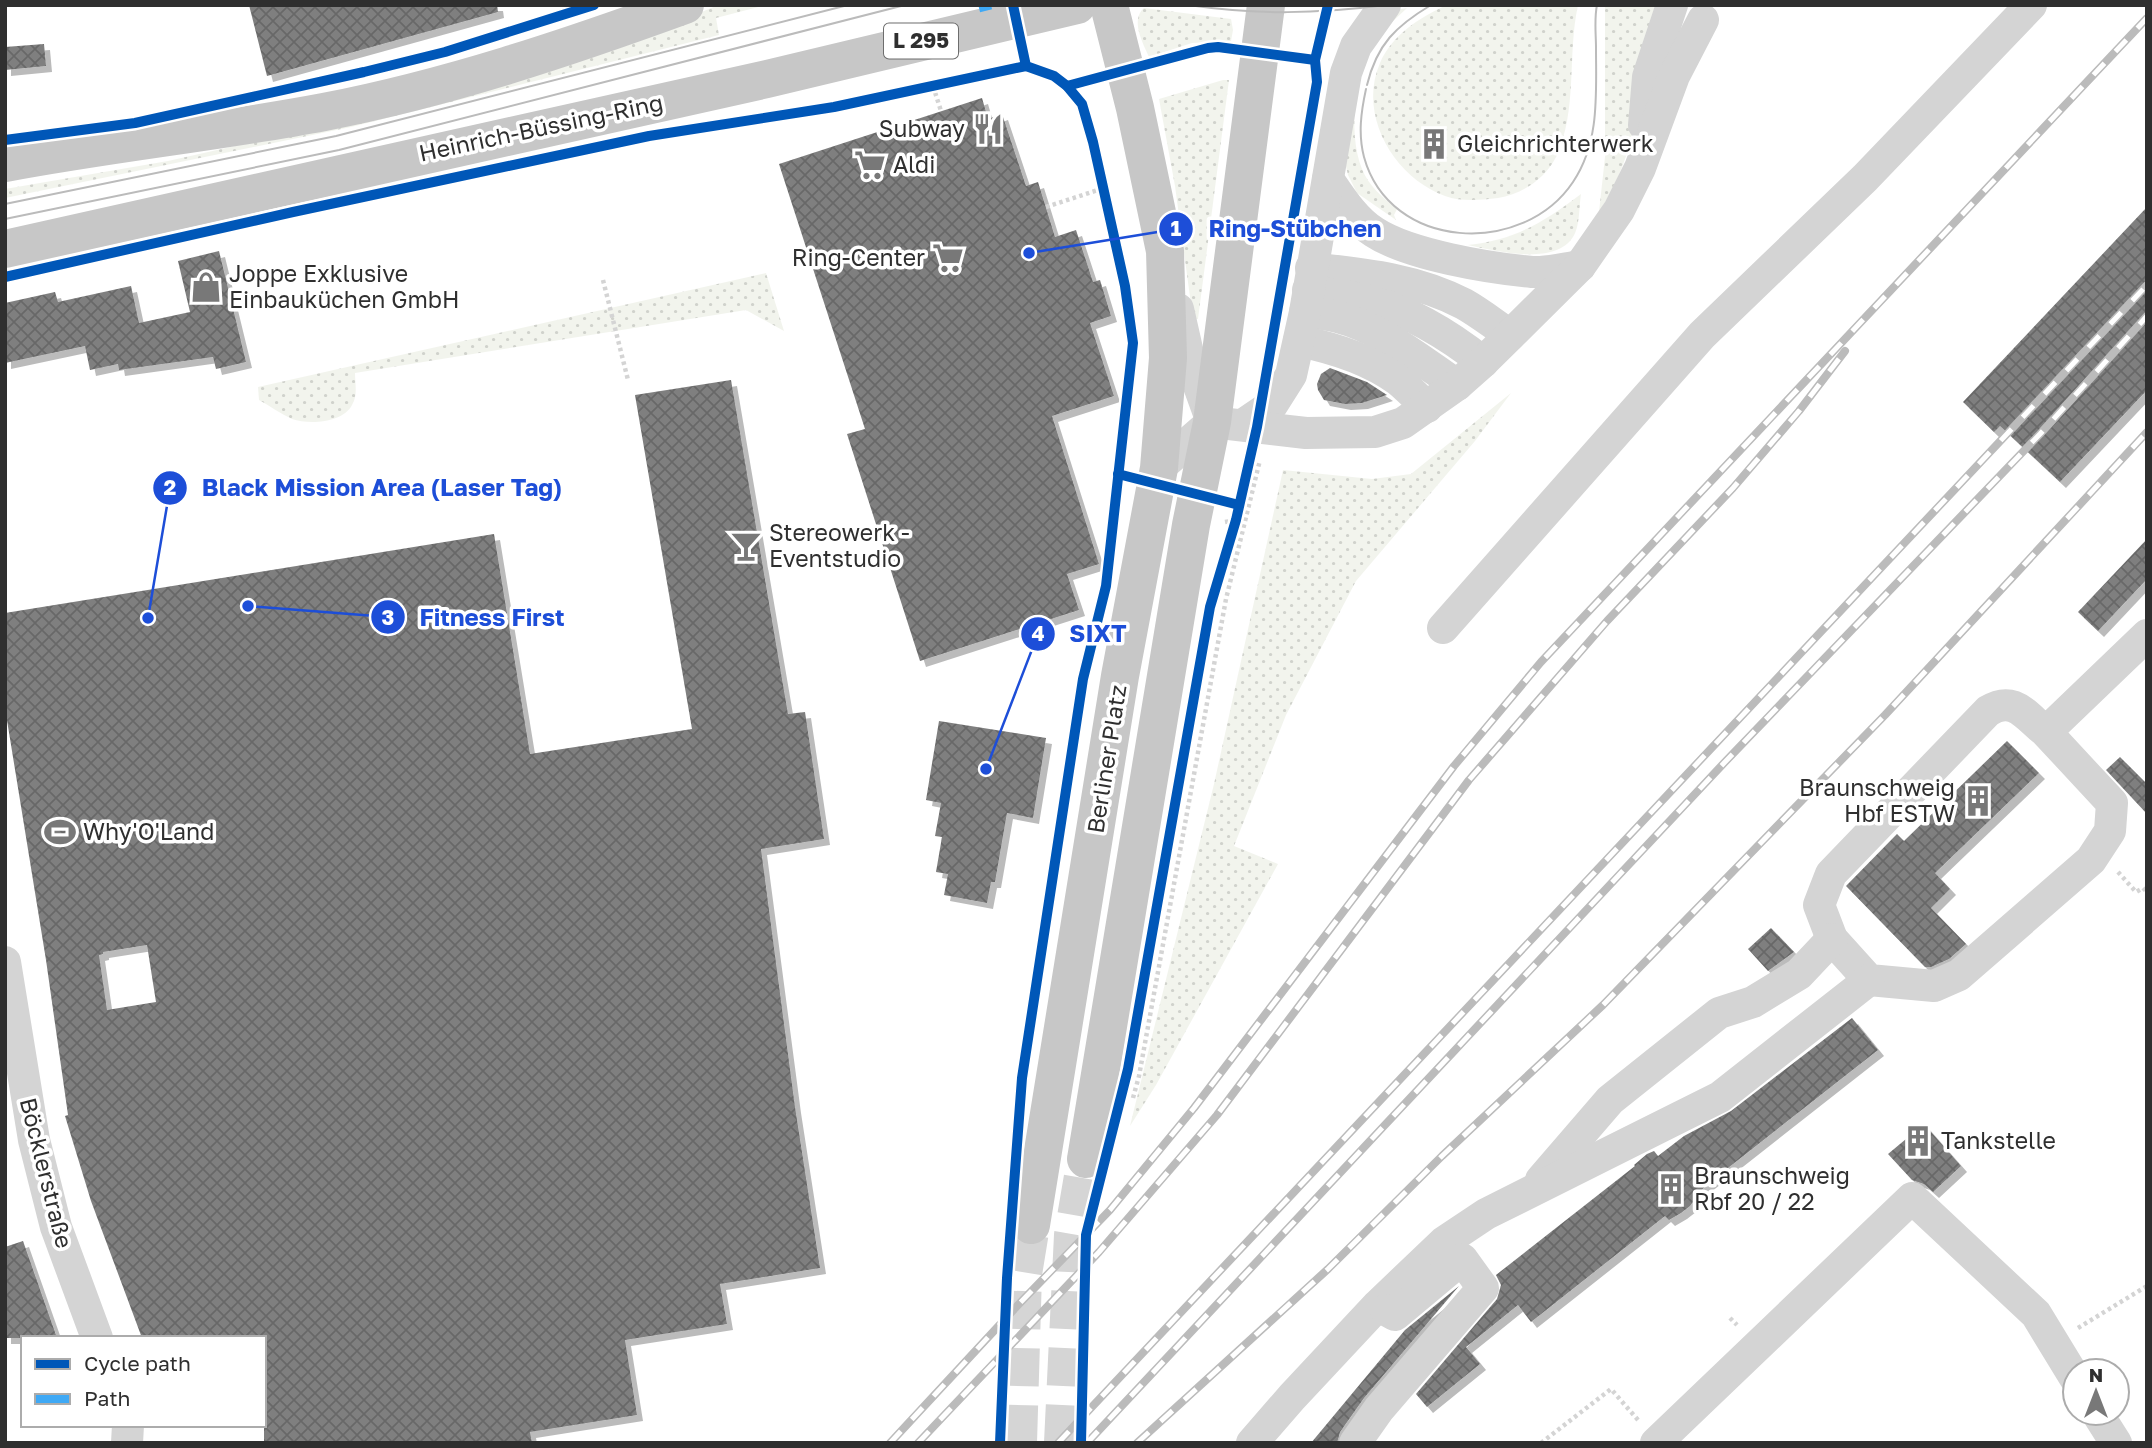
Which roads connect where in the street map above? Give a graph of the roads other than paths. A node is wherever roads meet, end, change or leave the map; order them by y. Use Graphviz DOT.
graph roads {
  1 [pos="685,5"];
  2 [pos="1077,5"];
  3 [pos="1110,5"];
  4 [pos="1266,5"];
  5 [pos="1385,5"];
  6 [pos="1672,5"];
  7 [pos="2031,5"];
  8 [pos="1710,10"];
  9 [pos="5,163"];
  10 [pos="1640,168"];
  11 [pos="1328,179"];
  12 [pos="5,249"];
  13 [pos="1165,251"];
  14 [pos="1580,266"];
  15 [pos="1306,303"];
  16 [pos="1510,335"];
  17 [pos="1483,362"];
  18 [pos="1457,385"];
  19 [pos="1427,407"];
  20 [pos="1238,424"];
  21 [pos="1159,468"];
  22 [pos="1443,628"];
  23 [pos="2147,635"];
  24 [pos="2046,732"];
  25 [pos="1832,939"];
  26 [pos="5,962"];
  27 [pos="1869,981"];
  28 [pos="1086,1159"];
  29 [pos="1530,1193"];
  30 [pos="1031,1225"];
  31 [pos="1378,1306"];
  32 [pos="96,1336"];
  33 [pos="2062,1357"];
  34 [pos="2106,1427"];
  35 [pos="1658,1441"];
  36 [pos="1252,1443"];
  37 [pos="1355,1443"];
  38 [pos="2116,1443"];
  1 -- 9 [label="main road"];
  2 -- 12 [label="main road, Heinrich-Büssing-Ring / L 295"];
  3 -- 13 [label="main road, Berliner Platz"];
  4 -- 20 [label="main road, Berliner Platz"];
  5 -- 11 [label="street"];
  6 -- 10 [label="street"];
  7 -- 22 [label="street"];
  8 -- 10 [label="street"];
  10 -- 14 [label="street"];
  11 -- 14 [label="street"];
  11 -- 15 [label="street"];
  13 -- 20 [label="street"];
  13 -- 21 [label="main road, Berliner Platz"];
  14 -- 16 [label="street"];
  15 -- 16 [label="street"];
  15 -- 17 [label="street"];
  15 -- 18 [label="street"];
  15 -- 19 [label="street"];
  15 -- 20 [label="street"];
  16 -- 17 [label="street"];
  17 -- 18 [label="street"];
  18 -- 19 [label="street"];
  19 -- 20 [label="street"];
  20 -- 21 [label="street"];
  20 -- 28 [label="main road, Berliner Platz"];
  21 -- 30 [label="main road, Berliner Platz"];
  23 -- 24 [label="street"];
  24 -- 25 [label="street"];
  24 -- 27 [label="street"];
  25 -- 27 [label="street"];
  25 -- 29 [label="street"];
  26 -- 32 [label="street, Böcklerstraße"];
  27 -- 29 [label="street"];
  29 -- 31 [label="street"];
  31 -- 36 [label="street"];
  31 -- 37 [label="street"];
  33 -- 35 [label="street"];
  34 -- 38 [label="street"];
}
